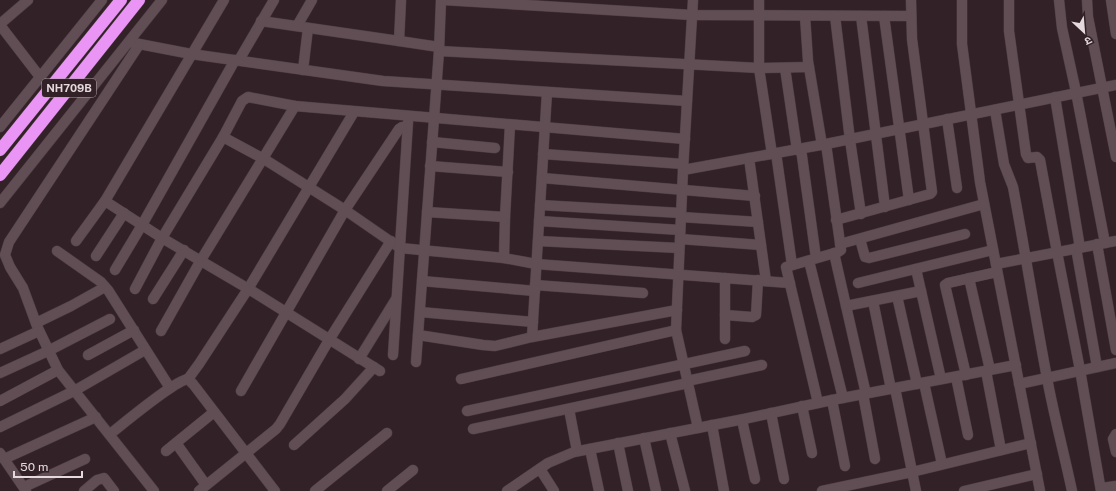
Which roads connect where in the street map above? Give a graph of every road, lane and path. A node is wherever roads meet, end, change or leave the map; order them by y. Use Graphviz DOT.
graph roads {
  1 [pos="121,0"];
  2 [pos="139,0"];
  3 [pos="162,0"];
  4 [pos="224,0"];
  5 [pos="274,0"];
  6 [pos="312,0"];
  7 [pos="401,0"];
  8 [pos="442,0"];
  9 [pos="693,0"];
  10 [pos="759,0"];
  11 [pos="911,0"];
  12 [pos="962,0"];
  13 [pos="1009,0"];
  14 [pos="1059,0"];
  15 [pos="1087,0"];
  16 [pos="1111,0"];
  17 [pos="99,1"];
  18 [pos="23,2"];
  19 [pos="692,15"];
  20 [pos="758,16"];
  21 [pos="805,16"];
  22 [pos="835,16"];
  23 [pos="861,16"];
  24 [pos="884,16"];
  25 [pos="911,16"];
  26 [pos="262,21"];
  27 [pos="0,25"];
  28 [pos="297,26"];
  29 [pos="308,28"];
  30 [pos="1116,34"];
  31 [pos="129,42"];
  32 [pos="399,42"];
  33 [pos="139,45"];
  34 [pos="439,49"];
  35 [pos="191,54"];
  36 [pos="237,60"];
  37 [pos="689,65"];
  38 [pos="809,67"];
  39 [pos="759,68"];
  40 [pos="785,68"];
  41 [pos="303,70"];
  42 [pos="40,77"];
  43 [pos="436,84"];
  44 [pos="1116,85"];
  45 [pos="1103,87"];
  46 [pos="547,92"];
  47 [pos="1076,92"];
  48 [pos="1055,97"];
  49 [pos="687,101"];
  50 [pos="1018,105"];
  51 [pos="295,106"];
  52 [pos="995,110"];
  53 [pos="354,112"];
  54 [pos="972,114"];
  55 [pos="408,116"];
  56 [pos="434,118"];
  57 [pos="947,119"];
  58 [pos="923,124"];
  59 [pos="510,125"];
  60 [pos="407,127"];
  61 [pos="0,128"];
  62 [pos="544,128"];
  63 [pos="898,130"];
  64 [pos="875,134"];
  65 [pos="222,137"];
  66 [pos="685,139"];
  67 [pos="850,140"];
  68 [pos="432,142"];
  69 [pos="824,145"];
  70 [pos="495,148"];
  71 [pos="799,149"];
  72 [pos="0,150"];
  73 [pos="543,154"];
  74 [pos="774,154"];
  75 [pos="1116,157"];
  76 [pos="749,158"];
  77 [pos="264,159"];
  78 [pos="430,166"];
  79 [pos="683,167"];
  80 [pos="508,172"];
  81 [pos="0,175"];
  82 [pos="542,178"];
  83 [pos="309,187"];
  84 [pos="957,188"];
  85 [pos="682,190"];
  86 [pos="755,196"];
  87 [pos="909,200"];
  88 [pos="105,201"];
  89 [pos="0,203"];
  90 [pos="984,204"];
  91 [pos="540,205"];
  92 [pos="885,207"];
  93 [pos="345,210"];
  94 [pos="124,212"];
  95 [pos="427,212"];
  96 [pos="860,214"];
  97 [pos="681,215"];
  98 [pos="505,217"];
  99 [pos="836,220"];
  100 [pos="539,221"];
  101 [pos="758,222"];
  102 [pos="142,224"];
  103 [pos="965,234"];
  104 [pos="162,238"];
  105 [pos="680,239"];
  106 [pos="860,239"];
  107 [pos="76,241"];
  108 [pos="391,241"];
  109 [pos="538,241"];
  110 [pos="1116,241"];
  111 [pos="840,244"];
  112 [pos="1101,244"];
  113 [pos="761,245"];
  114 [pos="400,248"];
  115 [pos="1078,248"];
  116 [pos="184,250"];
  117 [pos="424,250"];
  118 [pos="993,250"];
  119 [pos="57,251"];
  120 [pos="1057,252"];
  121 [pos="834,254"];
  122 [pos="96,256"];
  123 [pos="504,258"];
  124 [pos="1027,258"];
  125 [pos="813,259"];
  126 [pos="201,260"];
  127 [pos="536,264"];
  128 [pos="792,265"];
  129 [pos="997,268"];
  130 [pos="916,269"];
  131 [pos="115,270"];
  132 [pos="678,274"];
  133 [pos="725,278"];
  134 [pos="969,278"];
  135 [pos="762,281"];
  136 [pos="422,282"];
  137 [pos="790,283"];
  138 [pos="858,283"];
  139 [pos="105,287"];
  140 [pos="248,288"];
  141 [pos="535,288"];
  142 [pos="135,289"];
  143 [pos="921,291"];
  144 [pos="643,293"];
  145 [pos="897,296"];
  146 [pos="397,297"];
  147 [pos="153,299"];
  148 [pos="873,301"];
  149 [pos="846,306"];
  150 [pos="676,310"];
  151 [pos="420,312"];
  152 [pos="286,313"];
  153 [pos="725,315"];
  154 [pos="110,319"];
  155 [pos="533,322"];
  156 [pos="37,327"];
  157 [pos="134,330"];
  158 [pos="676,330"];
  159 [pos="161,331"];
  160 [pos="418,335"];
  161 [pos="532,337"];
  162 [pos="725,339"];
  163 [pos="329,340"];
  164 [pos="0,349"];
  165 [pos="145,350"];
  166 [pos="1116,350"];
  167 [pos="48,351"];
  168 [pos="745,351"];
  169 [pos="88,355"];
  170 [pos="393,355"];
  171 [pos="359,359"];
  172 [pos="416,362"];
  173 [pos="1116,363"];
  174 [pos="683,365"];
  175 [pos="762,365"];
  176 [pos="1016,365"];
  177 [pos="1097,367"];
  178 [pos="58,370"];
  179 [pos="1080,370"];
  180 [pos="988,371"];
  181 [pos="0,373"];
  182 [pos="961,376"];
  183 [pos="1047,378"];
  184 [pos="188,379"];
  185 [pos="461,379"];
  186 [pos="941,379"];
  187 [pos="687,382"];
  188 [pos="920,383"];
  189 [pos="1019,384"];
  190 [pos="170,388"];
  191 [pos="893,388"];
  192 [pos="74,391"];
  193 [pos="241,391"];
  194 [pos="864,394"];
  195 [pos="843,398"];
  196 [pos="832,400"];
  197 [pos="0,401"];
  198 [pos="818,403"];
  199 [pos="802,406"];
  200 [pos="569,409"];
  201 [pos="467,411"];
  202 [pos="214,412"];
  203 [pos="772,413"];
  204 [pos="96,417"];
  205 [pos="742,420"];
  206 [pos="712,425"];
  207 [pos="0,427"];
  208 [pos="698,428"];
  209 [pos="473,429"];
  210 [pos="387,433"];
  211 [pos="670,433"];
  212 [pos="110,434"];
  213 [pos="1116,434"];
  214 [pos="968,435"];
  215 [pos="644,438"];
  216 [pos="176,443"];
  217 [pos="618,443"];
  218 [pos="1031,443"];
  219 [pos="294,445"];
  220 [pos="590,449"];
  221 [pos="1001,450"];
  222 [pos="166,451"];
  223 [pos="577,451"];
  224 [pos="1116,452"];
  225 [pos="246,453"];
  226 [pos="812,453"];
  227 [pos="2,456"];
  228 [pos="875,458"];
  229 [pos="85,459"];
  230 [pos="942,464"];
  231 [pos="845,466"];
  232 [pos="540,469"];
  233 [pos="413,470"];
  234 [pos="912,472"];
  235 [pos="1037,474"];
  236 [pos="755,479"];
  237 [pos="784,479"];
  238 [pos="1116,486"];
  239 [pos="523,487"];
  240 [pos="202,488"];
  241 [pos="25,489"];
  242 [pos="1101,490"];
  243 [pos="84,491"];
  244 [pos="114,491"];
  245 [pos="154,491"];
  246 [pos="275,491"];
  247 [pos="315,491"];
  248 [pos="387,491"];
  249 [pos="507,491"];
  250 [pos="554,491"];
  251 [pos="599,491"];
  252 [pos="628,491"];
  253 [pos="656,491"];
  254 [pos="685,491"];
  255 [pos="724,491"];
  256 [pos="822,491"];
  257 [pos="916,491"];
  258 [pos="964,491"];
  259 [pos="1040,491"];
  260 [pos="1072,491"];
  1 -- 72 [label="highway, NH709B"];
  2 -- 81 [label="highway, NH709B"];
  3 -- 31 [label="street"];
  4 -- 35 [label="street"];
  5 -- 26 [label="street"];
  6 -- 28 [label="street"];
  7 -- 32 [label="street"];
  8 -- 19 [label="street"];
  8 -- 34 [label="street"];
  9 -- 19 [label="street"];
  10 -- 20 [label="street"];
  11 -- 25 [label="street"];
  12 -- 54 [label="street"];
  13 -- 50 [label="street"];
  14 -- 47 [label="street"];
  15 -- 45 [label="street"];
  16 -- 30 [label="street"];
  17 -- 42 [label="street"];
  18 -- 27 [label="street"];
  19 -- 20 [label="street"];
  19 -- 37 [label="street"];
  20 -- 21 [label="street"];
  20 -- 39 [label="street"];
  21 -- 22 [label="street"];
  21 -- 38 [label="street"];
  22 -- 23 [label="street"];
  22 -- 67 [label="street"];
  23 -- 24 [label="street"];
  23 -- 64 [label="street"];
  24 -- 25 [label="street"];
  24 -- 63 [label="street"];
  25 -- 58 [label="street"];
  26 -- 28 [label="street"];
  26 -- 36 [label="street"];
  27 -- 42 [label="street"];
  28 -- 29 [label="street"];
  29 -- 32 [label="street"];
  29 -- 41 [label="street"];
  31 -- 33 [label="street"];
  31 -- 89 [label="street"];
  32 -- 34 [label="street"];
  33 -- 35 [label="street"];
  33 -- 156 [label="street"];
  34 -- 37 [label="street"];
  34 -- 43 [label="street"];
  35 -- 36 [label="street"];
  35 -- 88 [label="street"];
  36 -- 41 [label="street"];
  36 -- 102 [label="street"];
  37 -- 39 [label="street"];
  37 -- 49 [label="street"];
  38 -- 40 [label="street"];
  38 -- 69 [label="street"];
  39 -- 40 [label="street"];
  39 -- 74 [label="street"];
  40 -- 71 [label="street"];
  41 -- 43 [label="street"];
  42 -- 61 [label="street"];
  43 -- 46 [label="street"];
  43 -- 56 [label="street"];
  44 -- 45 [label="street"];
  45 -- 47 [label="street"];
  45 -- 75 [label="street"];
  46 -- 49 [label="street"];
  46 -- 62 [label="street"];
  47 -- 48 [label="street"];
  47 -- 112 [label="street"];
  48 -- 50 [label="street"];
  48 -- 115 [label="street"];
  49 -- 66 [label="street"];
  50 -- 52 [label="street"];
  50 -- 120 [label="street"];
  51 -- 53 [label="street"];
  51 -- 65 [label="street"];
  51 -- 77 [label="street"];
  52 -- 54 [label="street"];
  52 -- 124 [label="street"];
  53 -- 55 [label="street"];
  53 -- 83 [label="street"];
  54 -- 57 [label="street"];
  54 -- 90 [label="street"];
  55 -- 56 [label="street"];
  55 -- 60 [label="street"];
  56 -- 59 [label="street"];
  56 -- 68 [label="street"];
  57 -- 58 [label="street"];
  57 -- 84 [label="street"];
  58 -- 63 [label="street"];
  58 -- 87 [label="street"];
  59 -- 62 [label="street"];
  59 -- 80 [label="street"];
  60 -- 93 [label="street"];
  60 -- 114 [label="street"];
  62 -- 66 [label="street"];
  62 -- 73 [label="street"];
  63 -- 64 [label="street"];
  63 -- 87 [label="street"];
  64 -- 67 [label="street"];
  64 -- 92 [label="street"];
  65 -- 77 [label="street"];
  65 -- 104 [label="street"];
  66 -- 79 [label="street"];
  67 -- 69 [label="street"];
  67 -- 96 [label="street"];
  68 -- 70 [label="street"];
  68 -- 78 [label="street"];
  69 -- 71 [label="street"];
  69 -- 99 [label="street"];
  71 -- 74 [label="street"];
  71 -- 125 [label="street"];
  73 -- 79 [label="street"];
  73 -- 82 [label="street"];
  74 -- 76 [label="street"];
  74 -- 128 [label="street"];
  76 -- 79 [label="street"];
  76 -- 86 [label="street"];
  77 -- 83 [label="street"];
  77 -- 126 [label="street"];
  78 -- 80 [label="street"];
  78 -- 95 [label="street"];
  79 -- 85 [label="street"];
  80 -- 98 [label="street"];
  82 -- 85 [label="street"];
  82 -- 91 [label="street"];
  83 -- 93 [label="street"];
  83 -- 140 [label="street"];
  85 -- 86 [label="street"];
  85 -- 97 [label="street"];
  86 -- 101 [label="street"];
  87 -- 92 [label="street"];
  88 -- 94 [label="street"];
  88 -- 107 [label="street"];
  90 -- 106 [label="street"];
  90 -- 118 [label="street"];
  91 -- 97 [label="street"];
  91 -- 100 [label="street"];
  92 -- 96 [label="street"];
  93 -- 108 [label="street"];
  93 -- 152 [label="street"];
  94 -- 102 [label="street"];
  94 -- 122 [label="street"];
  95 -- 98 [label="street"];
  95 -- 117 [label="street"];
  96 -- 99 [label="street"];
  97 -- 101 [label="street"];
  97 -- 105 [label="street"];
  98 -- 123 [label="street"];
  99 -- 111 [label="street"];
  100 -- 105 [label="street"];
  100 -- 109 [label="street"];
  101 -- 113 [label="street"];
  102 -- 104 [label="street"];
  102 -- 131 [label="street"];
  103 -- 106 [label="street"];
  104 -- 116 [label="street"];
  104 -- 142 [label="street"];
  105 -- 109 [label="street"];
  105 -- 113 [label="street"];
  105 -- 132 [label="street"];
  106 -- 111 [label="street"];
  108 -- 114 [label="street"];
  108 -- 163 [label="street"];
  109 -- 127 [label="street"];
  110 -- 112 [label="street"];
  111 -- 121 [label="street"];
  112 -- 115 [label="street"];
  112 -- 166 [label="street"];
  113 -- 135 [label="street"];
  114 -- 117 [label="street"];
  114 -- 146 [label="street"];
  115 -- 120 [label="street"];
  115 -- 177 [label="street"];
  116 -- 126 [label="street"];
  116 -- 147 [label="street"];
  117 -- 123 [label="street"];
  117 -- 136 [label="street"];
  118 -- 129 [label="street"];
  118 -- 130 [label="street"];
  119 -- 139 [label="street"];
  120 -- 124 [label="street"];
  120 -- 179 [label="street"];
  121 -- 125 [label="street"];
  121 -- 149 [label="street"];
  123 -- 127 [label="street"];
  124 -- 129 [label="street"];
  124 -- 183 [label="street"];
  125 -- 128 [label="street"];
  125 -- 195 [label="street"];
  126 -- 140 [label="street"];
  126 -- 159 [label="street"];
  127 -- 132 [label="street"];
  127 -- 141 [label="street"];
  128 -- 137 [label="street"];
  129 -- 134 [label="street"];
  129 -- 176 [label="street"];
  130 -- 138 [label="street"];
  130 -- 143 [label="street"];
  132 -- 133 [label="street"];
  132 -- 150 [label="street"];
  133 -- 135 [label="street"];
  133 -- 153 [label="street"];
  134 -- 180 [label="street"];
  134 -- 182 [label="street"];
  135 -- 137 [label="street"];
  135 -- 153 [label="street"];
  136 -- 141 [label="street"];
  136 -- 151 [label="street"];
  137 -- 198 [label="street"];
  139 -- 156 [label="street"];
  139 -- 157 [label="street"];
  140 -- 152 [label="street"];
  140 -- 184 [label="street"];
  141 -- 144 [label="street"];
  141 -- 155 [label="street"];
  143 -- 145 [label="street"];
  143 -- 186 [label="street"];
  145 -- 148 [label="street"];
  145 -- 188 [label="street"];
  146 -- 170 [label="street"];
  146 -- 171 [label="street"];
  148 -- 149 [label="street"];
  148 -- 191 [label="street"];
  149 -- 194 [label="street"];
  150 -- 158 [label="street"];
  150 -- 161 [label="street"];
  151 -- 155 [label="street"];
  151 -- 160 [label="street"];
  152 -- 163 [label="street"];
  152 -- 193 [label="street"];
  153 -- 162 [label="street"];
  154 -- 167 [label="street"];
  155 -- 161 [label="street"];
  156 -- 164 [label="street"];
  156 -- 167 [label="street"];
  157 -- 165 [label="street"];
  157 -- 169 [label="street"];
  158 -- 174 [label="street"];
  158 -- 185 [label="street"];
  160 -- 161 [label="street"];
  160 -- 172 [label="street"];
  163 -- 171 [label="street"];
  163 -- 225 [label="street"];
  165 -- 190 [label="street"];
  165 -- 192 [label="street"];
  167 -- 178 [label="street"];
  167 -- 181 [label="street"];
  168 -- 174 [label="street"];
  171 -- 219 [label="street"];
  173 -- 177 [label="street"];
  174 -- 187 [label="street"];
  174 -- 201 [label="street"];
  175 -- 187 [label="street"];
  176 -- 180 [label="street"];
  176 -- 189 [label="street"];
  177 -- 179 [label="street"];
  178 -- 192 [label="street"];
  178 -- 197 [label="street"];
  179 -- 183 [label="street"];
  179 -- 242 [label="street"];
  180 -- 182 [label="street"];
  180 -- 221 [label="street"];
  182 -- 186 [label="street"];
  182 -- 214 [label="street"];
  183 -- 189 [label="street"];
  183 -- 260 [label="street"];
  184 -- 190 [label="street"];
  184 -- 202 [label="street"];
  186 -- 188 [label="street"];
  187 -- 200 [label="street"];
  187 -- 208 [label="street"];
  188 -- 191 [label="street"];
  188 -- 230 [label="street"];
  189 -- 218 [label="street"];
  190 -- 212 [label="street"];
  191 -- 194 [label="street"];
  191 -- 234 [label="street"];
  192 -- 204 [label="street"];
  192 -- 207 [label="street"];
  194 -- 195 [label="street"];
  194 -- 228 [label="street"];
  195 -- 196 [label="street"];
  196 -- 198 [label="street"];
  196 -- 231 [label="street"];
  198 -- 199 [label="street"];
  199 -- 203 [label="street"];
  199 -- 226 [label="street"];
  200 -- 209 [label="street"];
  200 -- 223 [label="street"];
  202 -- 216 [label="street"];
  202 -- 225 [label="street"];
  203 -- 205 [label="street"];
  203 -- 237 [label="street"];
  204 -- 212 [label="street"];
  204 -- 227 [label="street"];
  205 -- 206 [label="street"];
  205 -- 236 [label="street"];
  206 -- 208 [label="street"];
  206 -- 255 [label="street"];
  208 -- 211 [label="street"];
  210 -- 247 [label="street"];
  211 -- 215 [label="street"];
  211 -- 254 [label="street"];
  212 -- 245 [label="street"];
  213 -- 224 [label="street"];
  215 -- 217 [label="street"];
  215 -- 253 [label="street"];
  216 -- 222 [label="street"];
  216 -- 240 [label="street"];
  217 -- 220 [label="street"];
  217 -- 252 [label="street"];
  218 -- 221 [label="street"];
  218 -- 235 [label="street"];
  220 -- 223 [label="street"];
  220 -- 251 [label="street"];
  221 -- 230 [label="street"];
  223 -- 232 [label="street"];
  225 -- 240 [label="street"];
  225 -- 246 [label="street"];
  227 -- 241 [label="street"];
  229 -- 241 [label="street"];
  230 -- 234 [label="street"];
  232 -- 239 [label="street"];
  232 -- 250 [label="street"];
  233 -- 248 [label="street"];
  234 -- 256 [label="street"];
  234 -- 257 [label="street"];
  235 -- 258 [label="street"];
  235 -- 259 [label="street"];
  238 -- 242 [label="street"];
  239 -- 249 [label="street"];
  243 -- 244 [label="street"];
}
